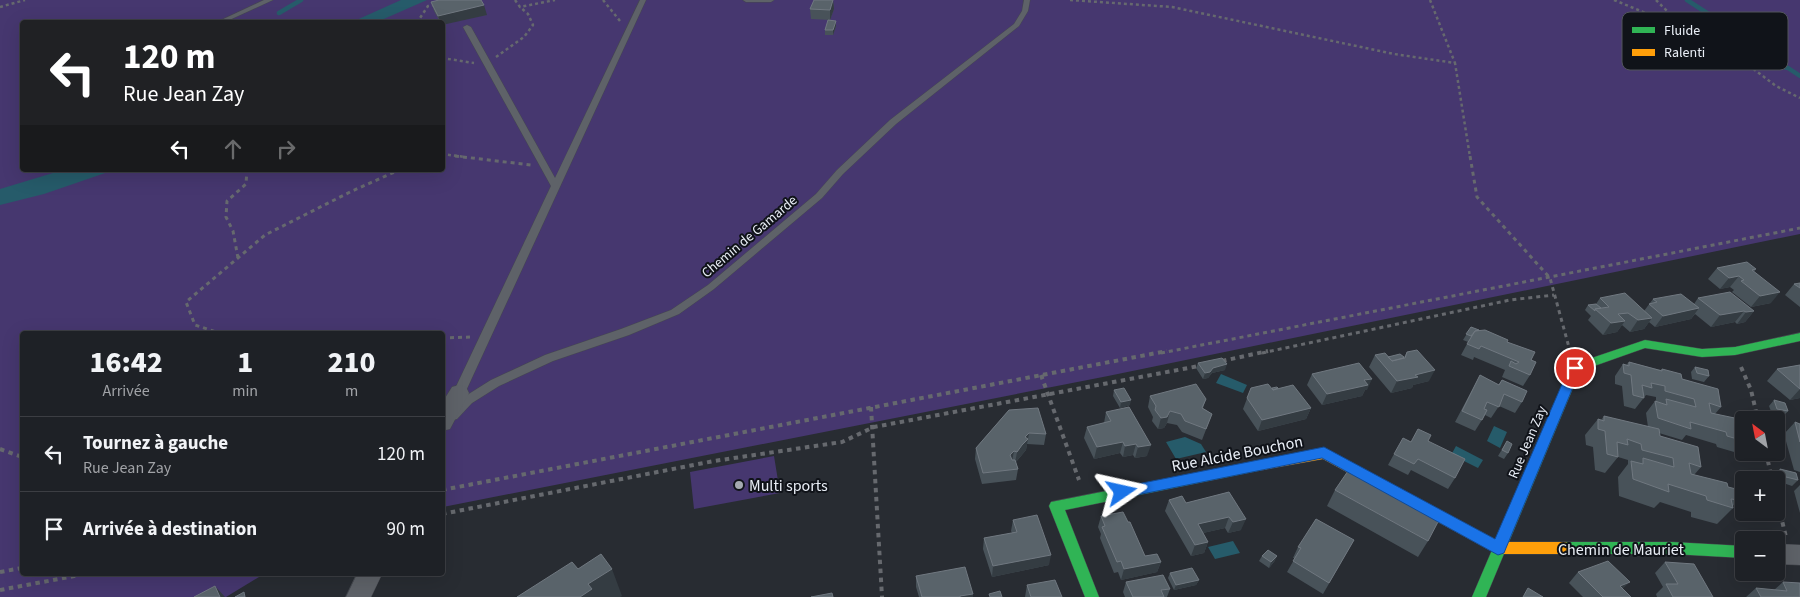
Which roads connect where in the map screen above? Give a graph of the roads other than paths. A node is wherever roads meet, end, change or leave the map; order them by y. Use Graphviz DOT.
graph roads {
  1 [pos="270,0"];
  2 [pos="643,0"];
  3 [pos="746,0"];
  4 [pos="771,0"];
  5 [pos="1027,0"];
  6 [pos="225,20"];
  7 [pos="467,27"];
  8 [pos="556,187"];
  9 [pos="1800,336"];
  10 [pos="459,393"];
  11 [pos="445,419"];
  12 [pos="445,422"];
  13 [pos="1498,548"];
  14 [pos="1735,552"];
  15 [pos="369,576"];
  16 [pos="358,597"];
  17 [pos="1092,597"];
  18 [pos="1478,597"];
  1 -- 6 [label="lane"];
  2 -- 8 [label="lane"];
  3 -- 4 [label="lane"];
  5 -- 12 [label="lane, Chemin de Gamarde"];
  7 -- 8 [label="lane"];
  8 -- 10 [label="lane"];
  9 -- 13 [label="street, Rue Jean Zay"];
  10 -- 11 [label="street"];
  13 -- 14 [label="street, Chemin de Mauriet"];
  13 -- 17 [label="street, Rue Alcide Bouchon"];
  13 -- 18 [label="street, Rue Jean Zay"];
  15 -- 16 [label="street"];
}
